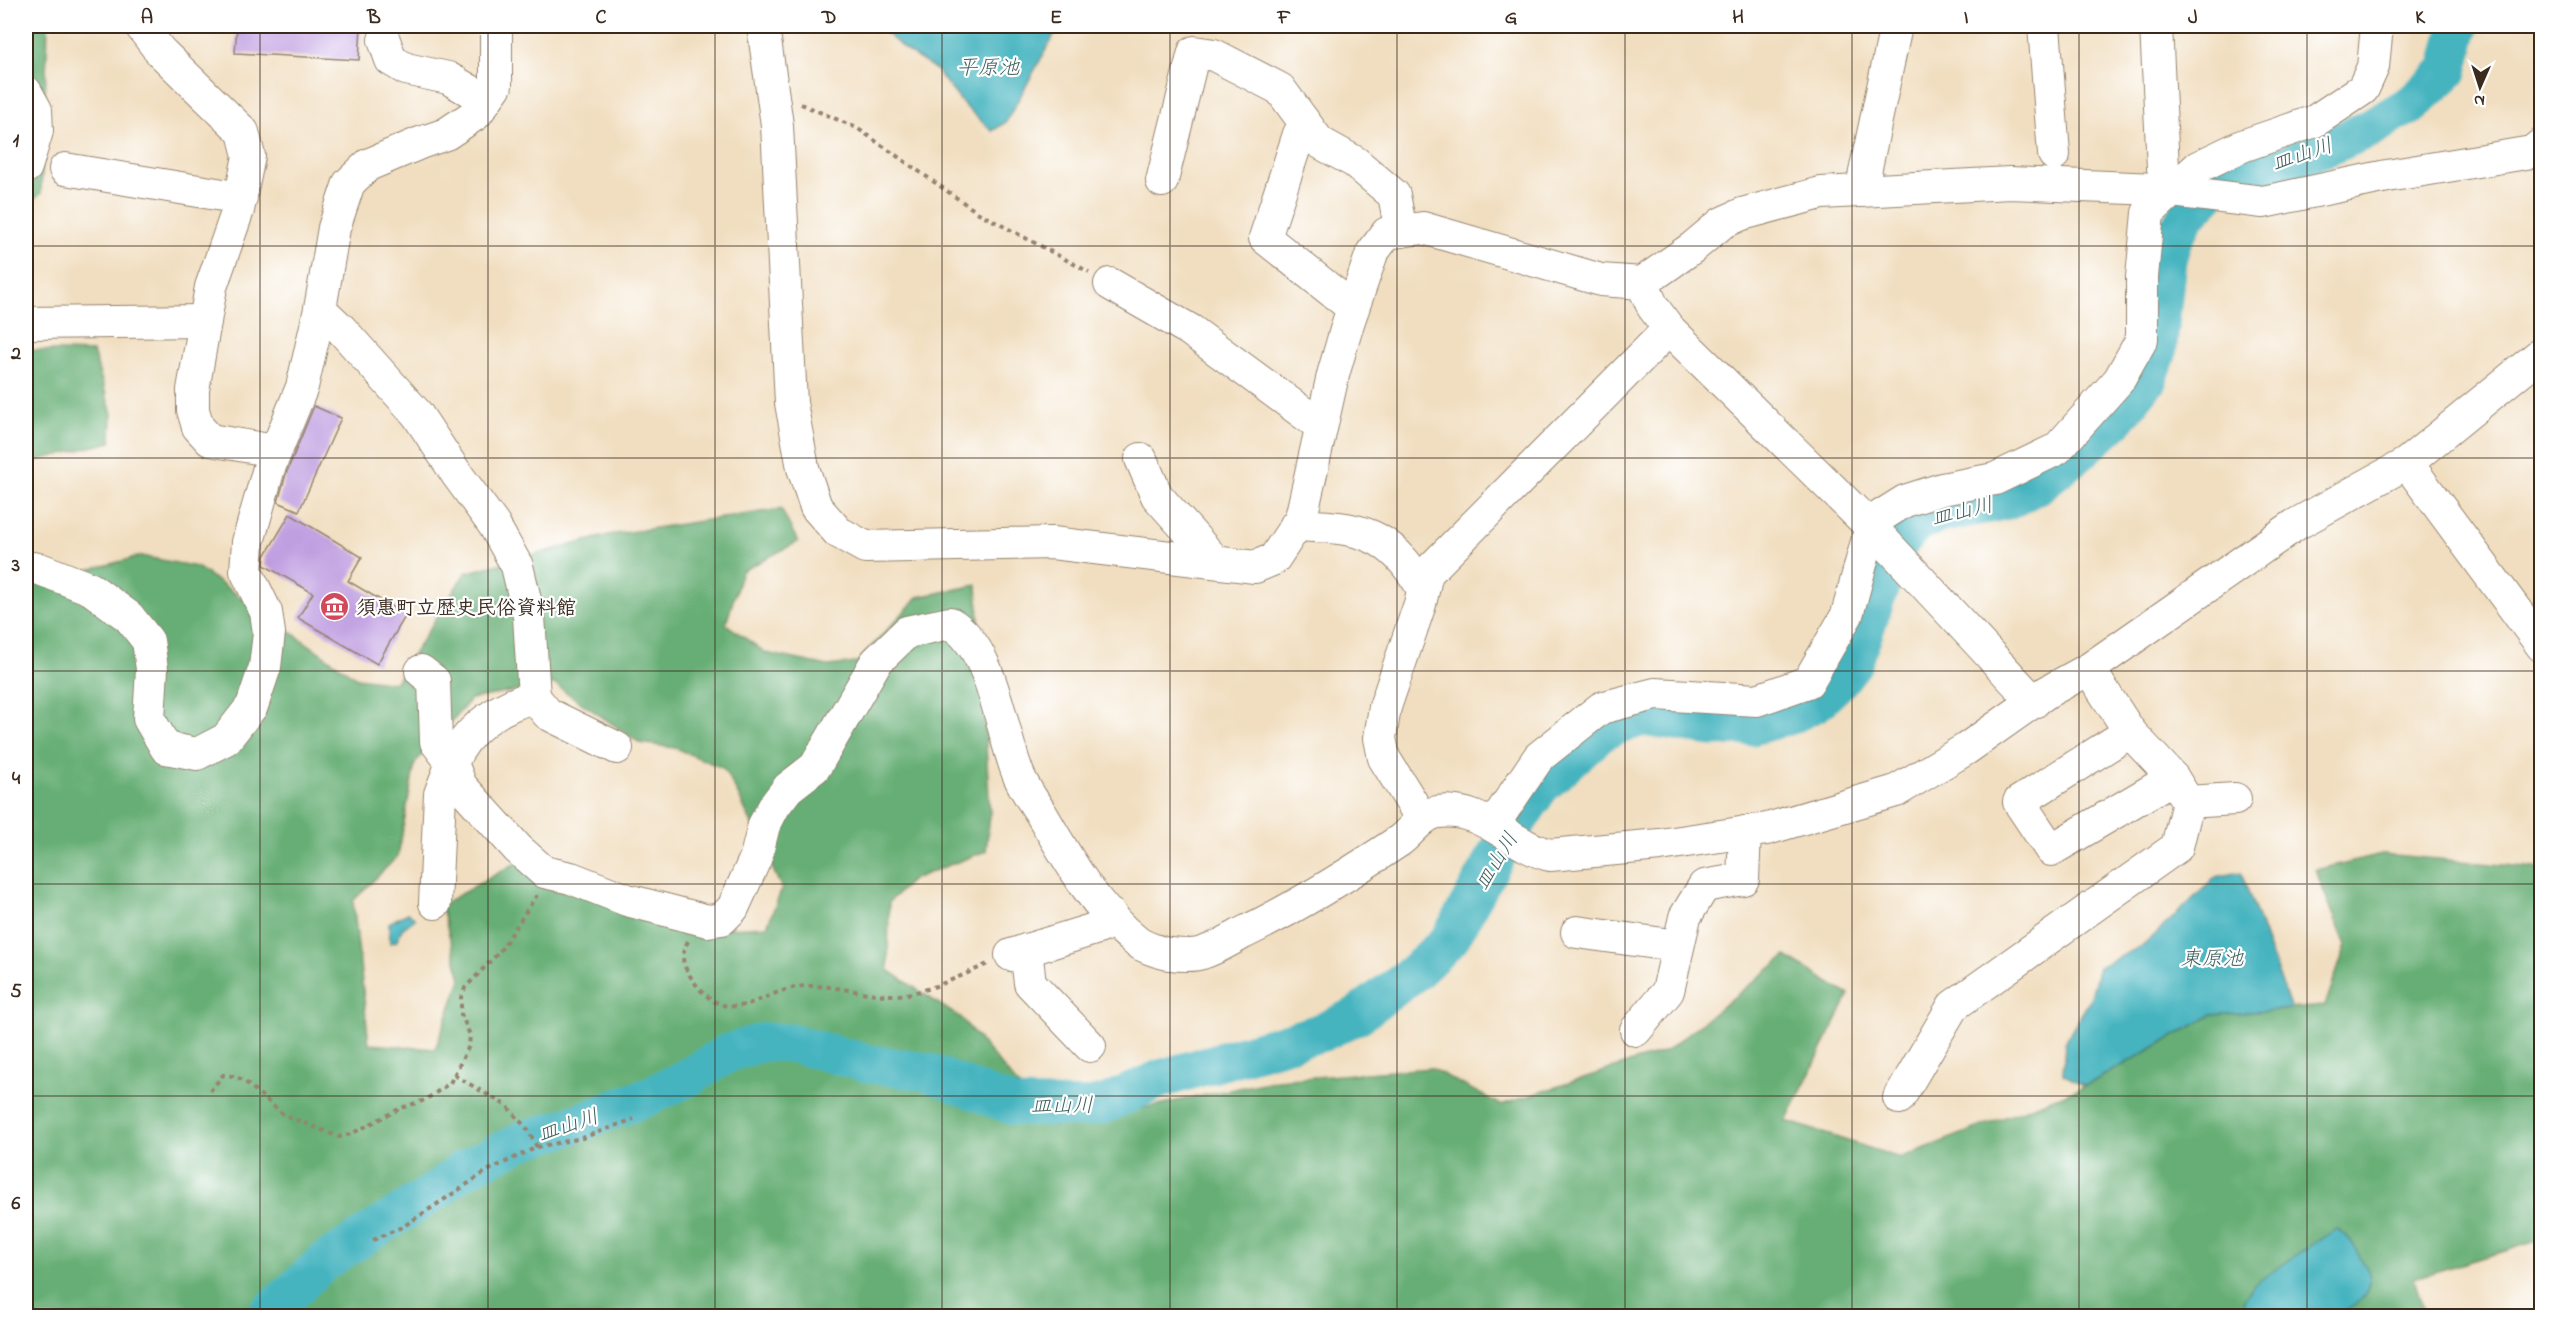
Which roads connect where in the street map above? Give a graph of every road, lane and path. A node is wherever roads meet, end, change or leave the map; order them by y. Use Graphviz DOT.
graph roads {
  1 [pos="141,26"];
  2 [pos="496,26"];
  3 [pos="763,26"];
  4 [pos="1896,26"];
  5 [pos="2044,26"];
  6 [pos="2156,26"];
  7 [pos="2377,26"];
  8 [pos="384,40"];
  9 [pos="26,92"];
  10 [pos="774,98"];
  11 [pos="486,100"];
  12 [pos="1307,126"];
  13 [pos="2054,154"];
  14 [pos="2538,155"];
  15 [pos="26,167"];
  16 [pos="65,169"];
  17 [pos="1162,181"];
  18 [pos="1861,191"];
  19 [pos="2172,191"];
  20 [pos="241,198"];
  21 [pos="1401,231"];
  22 [pos="1642,283"];
  23 [pos="1110,284"];
  24 [pos="1353,308"];
  25 [pos="320,309"];
  26 [pos="205,321"];
  27 [pos="26,322"];
  28 [pos="1669,329"];
  29 [pos="2541,352"];
  30 [pos="1321,426"];
  31 [pos="275,451"];
  32 [pos="1141,459"];
  33 [pos="2407,463"];
  34 [pos="1296,525"];
  35 [pos="1871,527"];
  36 [pos="1215,561"];
  37 [pos="26,567"];
  38 [pos="1423,589"];
  39 [pos="2541,646"];
  40 [pos="2089,669"];
  41 [pos="421,671"];
  42 [pos="534,696"];
  43 [pos="2034,702"];
  44 [pos="2130,732"];
  45 [pos="617,748"];
  46 [pos="452,763"];
  47 [pos="2180,790"];
  48 [pos="2235,799"];
  49 [pos="1422,819"];
  50 [pos="1493,825"];
  51 [pos="1745,832"];
  52 [pos="544,872"];
  53 [pos="435,903"];
  54 [pos="1111,915"];
  55 [pos="699,919"];
  56 [pos="1577,932"];
  57 [pos="1678,946"];
  58 [pos="1019,952"];
  59 [pos="1636,1030"];
  60 [pos="1090,1046"];
  61 [pos="454,1075"];
  62 [pos="210,1091"];
  63 [pos="1899,1098"];
  64 [pos="634,1119"];
  65 [pos="537,1147"];
  66 [pos="373,1240"];
  1 -- 20 [label="street"];
  2 -- 11 [label="street"];
  3 -- 10 [label="street"];
  4 -- 18 [label="street"];
  5 -- 13 [label="street"];
  6 -- 19 [label="street"];
  7 -- 19 [label="street"];
  8 -- 11 [label="street"];
  9 -- 15 [label="street"];
  10 -- 23 [label="path"];
  10 -- 36 [label="street"];
  11 -- 25 [label="street"];
  12 -- 17 [label="street"];
  12 -- 21 [label="street"];
  12 -- 24 [label="street"];
  14 -- 19 [label="street"];
  16 -- 20 [label="street"];
  18 -- 19 [label="street"];
  18 -- 22 [label="street"];
  19 -- 35 [label="street"];
  20 -- 26 [label="street"];
  21 -- 22 [label="street"];
  21 -- 24 [label="street"];
  22 -- 28 [label="street"];
  23 -- 30 [label="street"];
  24 -- 30 [label="street"];
  25 -- 31 [label="street"];
  25 -- 42 [label="street"];
  26 -- 27 [label="street"];
  26 -- 31 [label="street"];
  28 -- 35 [label="street"];
  28 -- 38 [label="street"];
  29 -- 33 [label="street"];
  30 -- 34 [label="street"];
  31 -- 37 [label="street"];
  32 -- 36 [label="street"];
  33 -- 39 [label="street"];
  33 -- 40 [label="street"];
  34 -- 36 [label="street"];
  34 -- 38 [label="street"];
  35 -- 43 [label="street"];
  35 -- 50 [label="street"];
  38 -- 49 [label="street"];
  40 -- 43 [label="street"];
  40 -- 44 [label="street"];
  41 -- 46 [label="street"];
  42 -- 45 [label="street"];
  42 -- 46 [label="street"];
  43 -- 51 [label="street"];
  44 -- 47 [label="street"];
  44 -- 47 [label="street"];
  46 -- 52 [label="street"];
  46 -- 53 [label="street"];
  47 -- 48 [label="street"];
  47 -- 63 [label="street"];
  49 -- 50 [label="street"];
  49 -- 54 [label="street"];
  50 -- 51 [label="street"];
  51 -- 57 [label="street"];
  52 -- 55 [label="street"];
  52 -- 61 [label="path"];
  54 -- 55 [label="street"];
  54 -- 58 [label="street"];
  55 -- 58 [label="path"];
  56 -- 57 [label="street"];
  57 -- 59 [label="street"];
  58 -- 60 [label="street"];
  61 -- 62 [label="path"];
  61 -- 65 [label="path"];
  64 -- 65 [label="path"];
  65 -- 66 [label="path"];
}
